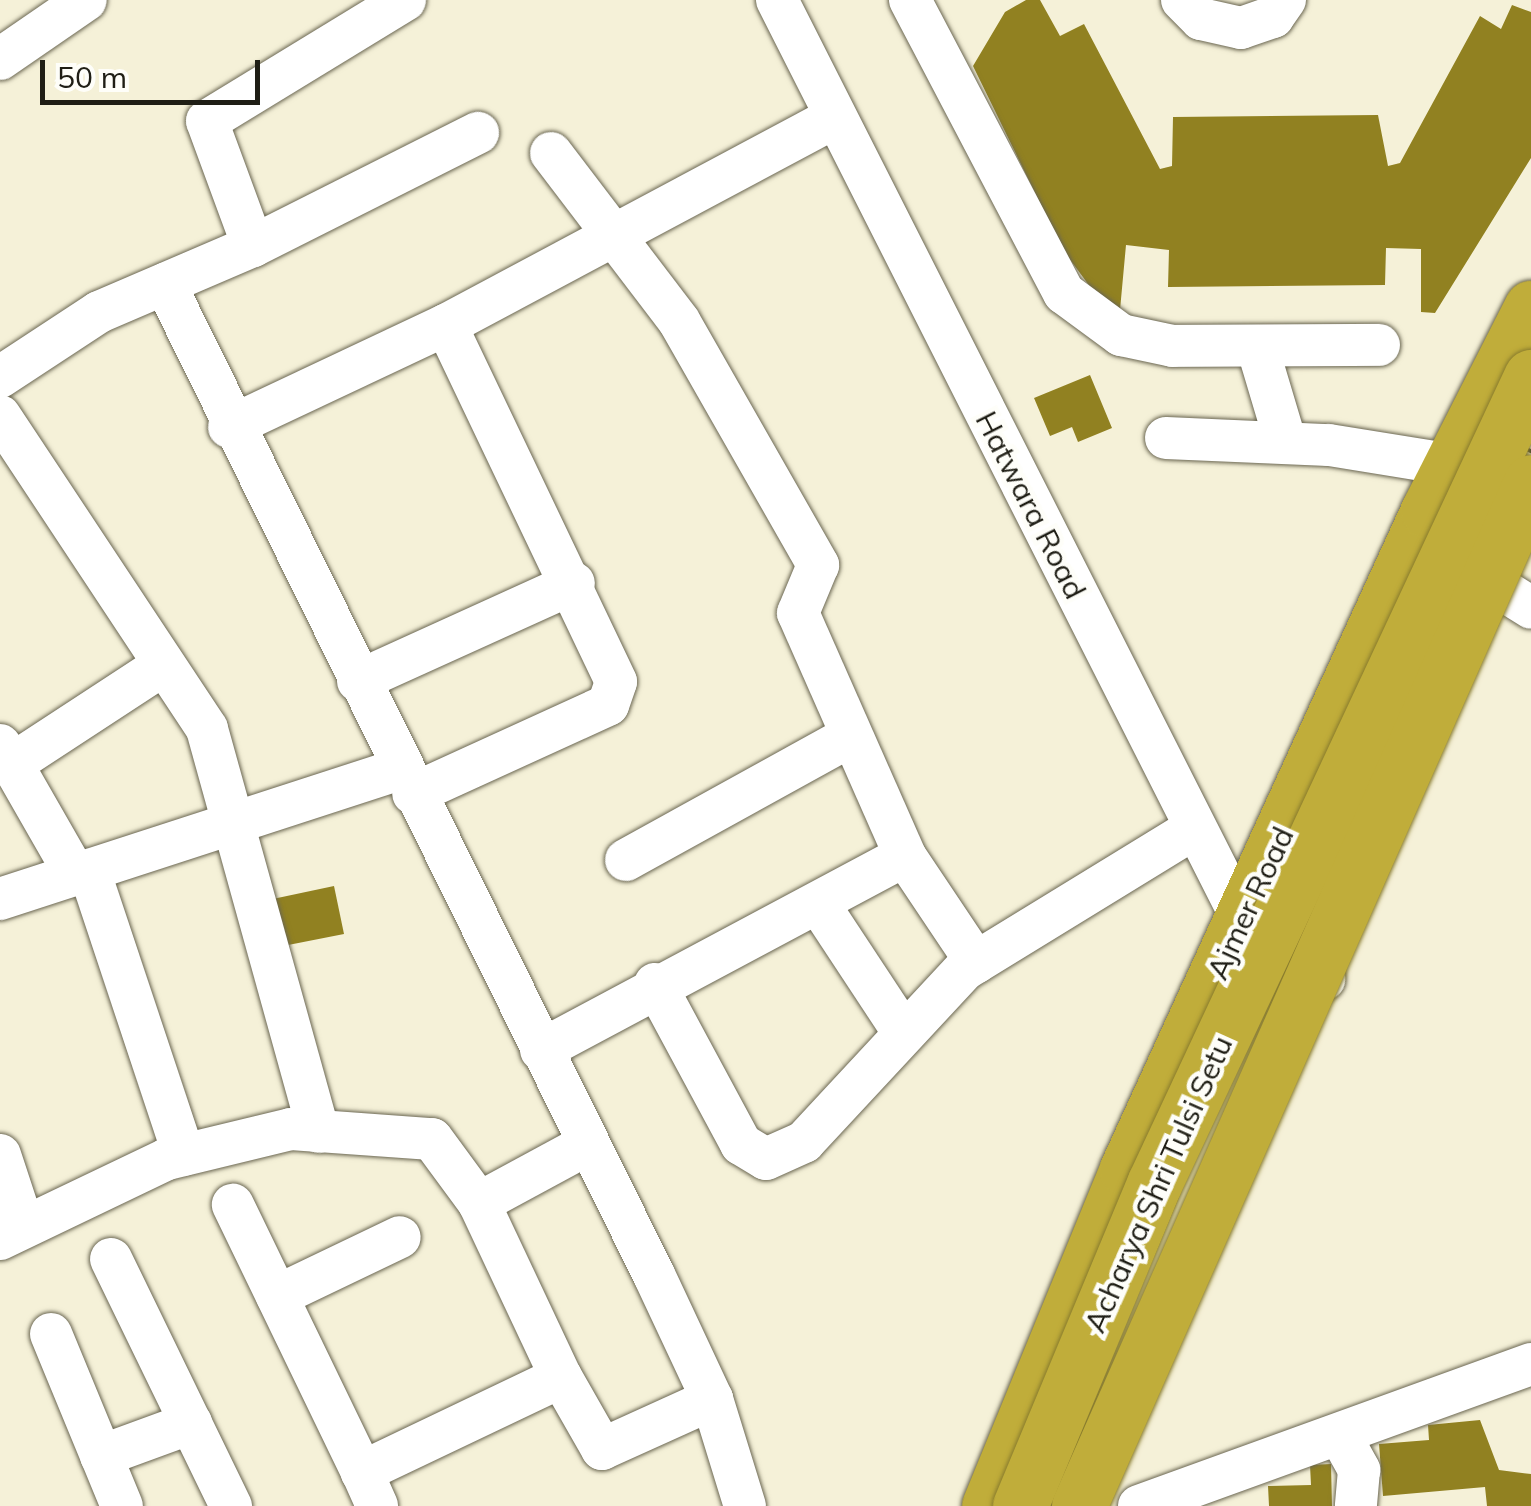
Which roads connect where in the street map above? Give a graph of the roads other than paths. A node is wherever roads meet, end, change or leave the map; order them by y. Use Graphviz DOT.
graph roads {
  1 [pos="86,0"];
  2 [pos="405,0"];
  3 [pos="910,0"];
  4 [pos="1182,0"];
  5 [pos="1285,0"];
  6 [pos="782,2"];
  7 [pos="2,47"];
  8 [pos="834,118"];
  9 [pos="478,133"];
  10 [pos="551,153"];
  11 [pos="618,234"];
  12 [pos="253,246"];
  13 [pos="165,284"];
  14 [pos="1531,308"];
  15 [pos="446,325"];
  16 [pos="1379,345"];
  17 [pos="1257,346"];
  18 [pos="1531,376"];
  19 [pos="0,377"];
  20 [pos="0,416"];
  21 [pos="229,427"];
  22 [pos="1166,438"];
  23 [pos="1286,444"];
  24 [pos="1452,464"];
  25 [pos="1531,482"];
  26 [pos="1531,517"];
  27 [pos="574,583"];
  28 [pos="1514,598"];
  29 [pos="162,666"];
  30 [pos="358,680"];
  31 [pos="851,736"];
  32 [pos="6,754"];
  33 [pos="407,782"];
  34 [pos="230,824"];
  35 [pos="1195,828"];
  36 [pos="906,856"];
  37 [pos="626,860"];
  38 [pos="82,872"];
  39 [pos="0,899"];
  40 [pos="820,906"];
  41 [pos="1242,919"];
  42 [pos="976,962"];
  43 [pos="1324,979"];
  44 [pos="655,984"];
  45 [pos="901,1029"];
  46 [pos="541,1050"];
  47 [pos="318,1132"];
  48 [pos="588,1144"];
  49 [pos="0,1155"];
  50 [pos="184,1155"];
  51 [pos="479,1204"];
  52 [pos="232,1206"];
  53 [pos="12,1232"];
  54 [pos="400,1237"];
  55 [pos="111,1259"];
  56 [pos="276,1296"];
  57 [pos="52,1334"];
  58 [pos="1531,1364"];
  59 [pos="561,1377"];
  60 [pos="712,1399"];
  61 [pos="191,1423"];
  62 [pos="1341,1437"];
  63 [pos="101,1456"];
  64 [pos="369,1489"];
  65 [pos="122,1506"];
  66 [pos="231,1506"];
  67 [pos="745,1506"];
  68 [pos="989,1506"];
  69 [pos="1020,1506"];
  70 [pos="1079,1506"];
  71 [pos="1098,1506"];
  72 [pos="1139,1506"];
  73 [pos="1356,1506"];
  1 -- 7 [label="street"];
  2 -- 12 [label="street"];
  3 -- 17 [label="street"];
  4 -- 5 [label="street"];
  6 -- 8 [label="street, Hatwara Road"];
  8 -- 11 [label="street"];
  8 -- 35 [label="street, Hatwara Road"];
  9 -- 12 [label="street"];
  10 -- 11 [label="street"];
  11 -- 15 [label="street"];
  11 -- 31 [label="street"];
  12 -- 13 [label="street"];
  13 -- 19 [label="street"];
  13 -- 21 [label="street"];
  14 -- 24 [label="highway, Ajmer Road"];
  15 -- 21 [label="street"];
  15 -- 27 [label="street"];
  16 -- 17 [label="street"];
  17 -- 23 [label="street"];
  18 -- 69 [label="highway, Acharya Shri Tulsi Setu, bridge"];
  20 -- 29 [label="street"];
  21 -- 30 [label="street"];
  22 -- 23 [label="street"];
  23 -- 24 [label="street"];
  24 -- 41 [label="highway, Ajmer Road"];
  25 -- 70 [label="highway, Acharya Shri Tulsi Setu, bridge"];
  26 -- 28 [label="highway"];
  27 -- 30 [label="street"];
  27 -- 33 [label="street"];
  28 -- 43 [label="highway"];
  29 -- 32 [label="street"];
  29 -- 34 [label="street"];
  30 -- 33 [label="street"];
  31 -- 36 [label="street"];
  31 -- 37 [label="street"];
  32 -- 38 [label="street"];
  33 -- 34 [label="street"];
  33 -- 46 [label="street"];
  34 -- 38 [label="street"];
  34 -- 47 [label="street"];
  35 -- 41 [label="street, Hatwara Road"];
  35 -- 42 [label="street"];
  36 -- 40 [label="street"];
  36 -- 42 [label="street"];
  38 -- 39 [label="street"];
  38 -- 50 [label="street"];
  40 -- 44 [label="street"];
  40 -- 45 [label="street"];
  41 -- 43 [label="street, Hatwara Road"];
  41 -- 68 [label="highway, Ajmer Road"];
  42 -- 45 [label="street"];
  43 -- 71 [label="highway"];
  44 -- 45 [label="street"];
  44 -- 46 [label="street"];
  46 -- 48 [label="street"];
  47 -- 50 [label="street"];
  47 -- 51 [label="street"];
  48 -- 51 [label="street"];
  48 -- 60 [label="street"];
  49 -- 53 [label="street"];
  50 -- 53 [label="street"];
  51 -- 59 [label="street"];
  52 -- 56 [label="street"];
  54 -- 56 [label="street"];
  55 -- 61 [label="street"];
  56 -- 64 [label="street"];
  57 -- 63 [label="street"];
  58 -- 62 [label="street"];
  59 -- 60 [label="street"];
  59 -- 64 [label="street"];
  60 -- 67 [label="street"];
  61 -- 63 [label="street"];
  61 -- 66 [label="street"];
  62 -- 72 [label="street"];
  62 -- 73 [label="street"];
  63 -- 65 [label="street"];
}
